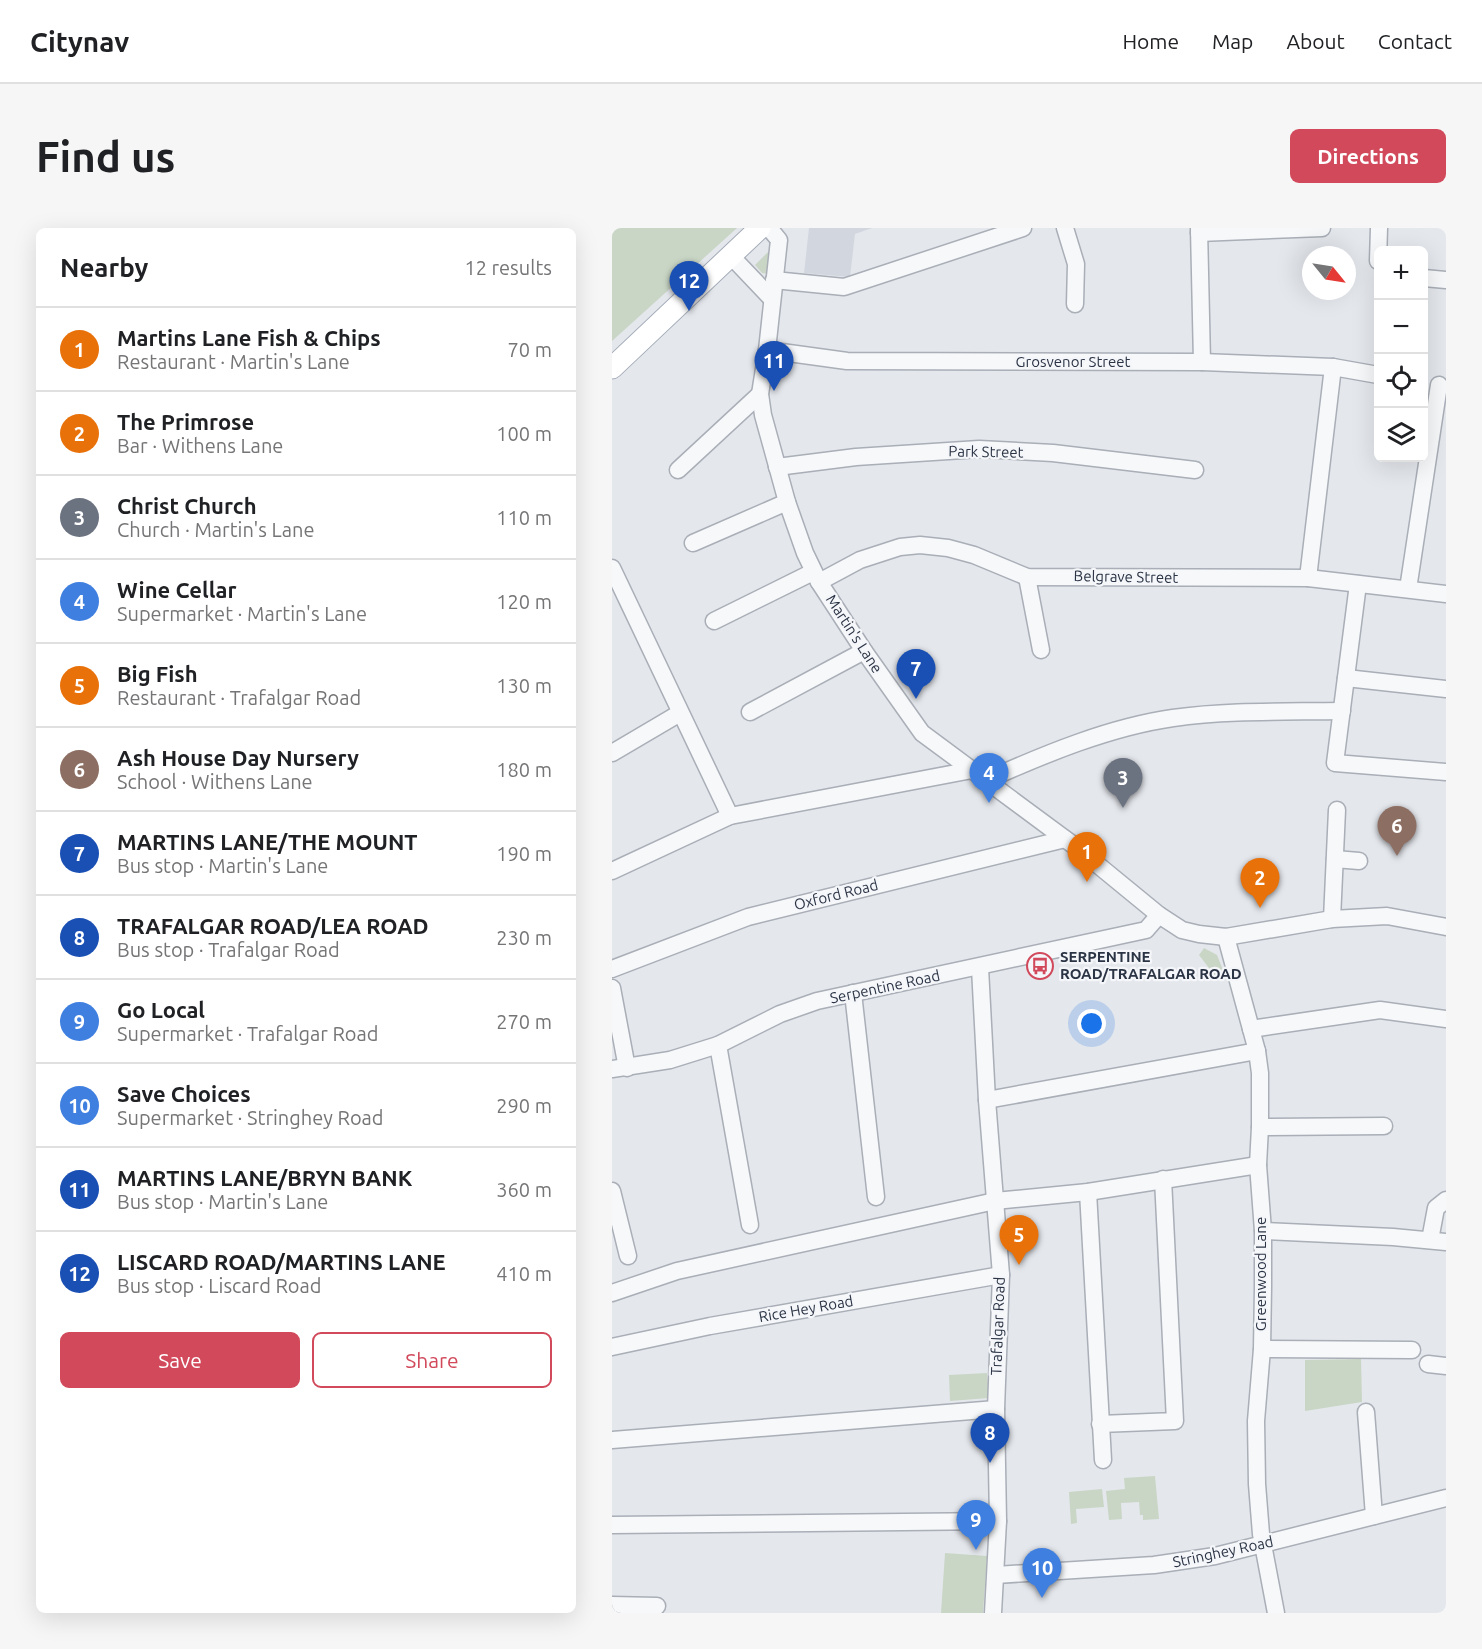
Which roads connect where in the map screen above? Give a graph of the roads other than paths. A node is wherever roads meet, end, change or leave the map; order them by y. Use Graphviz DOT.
graph roads {
  1 [pos="760,228"];
  2 [pos="769,228"];
  3 [pos="1023,228"];
  4 [pos="1065,228"];
  5 [pos="1322,228"];
  6 [pos="1379,228"];
  7 [pos="1199,231"];
  8 [pos="1378,246"];
  9 [pos="731,256"];
  10 [pos="1428,278"];
  11 [pos="774,280"];
  12 [pos="1446,280"];
  13 [pos="772,299"];
  14 [pos="1076,304"];
  15 [pos="767,350"];
  16 [pos="1202,362"];
  17 [pos="1333,367"];
  18 [pos="612,368"];
  19 [pos="1374,374"];
  20 [pos="1436,385"];
  21 [pos="760,394"];
  22 [pos="777,467"];
  23 [pos="678,470"];
  24 [pos="1195,470"];
  25 [pos="787,502"];
  26 [pos="693,543"];
  27 [pos="612,568"];
  28 [pos="816,577"];
  29 [pos="1028,577"];
  30 [pos="1308,578"];
  31 [pos="1358,584"];
  32 [pos="1407,589"];
  33 [pos="1446,594"];
  34 [pos="714,621"];
  35 [pos="1041,650"];
  36 [pos="864,651"];
  37 [pos="1346,678"];
  38 [pos="1446,689"];
  39 [pos="1342,711"];
  40 [pos="750,712"];
  41 [pos="680,713"];
  42 [pos="612,752"];
  43 [pos="972,770"];
  44 [pos="1446,772"];
  45 [pos="987,780"];
  46 [pos="1337,810"];
  47 [pos="730,816"];
  48 [pos="1065,839"];
  49 [pos="1335,860"];
  50 [pos="1359,861"];
  51 [pos="612,871"];
  52 [pos="1159,915"];
  53 [pos="1332,919"];
  54 [pos="1446,927"];
  55 [pos="1226,937"];
  56 [pos="980,968"];
  57 [pos="612,969"];
  58 [pos="612,988"];
  59 [pos="853,993"];
  60 [pos="1446,1019"];
  61 [pos="1251,1029"];
  62 [pos="718,1045"];
  63 [pos="1257,1051"];
  64 [pos="620,1068"];
  65 [pos="987,1100"];
  66 [pos="1384,1126"];
  67 [pos="1260,1127"];
  68 [pos="1258,1165"];
  69 [pos="1163,1179"];
  70 [pos="612,1191"];
  71 [pos="1088,1192"];
  72 [pos="876,1197"];
  73 [pos="1446,1200"];
  74 [pos="995,1201"];
  75 [pos="750,1225"];
  76 [pos="1263,1231"];
  77 [pos="1438,1241"];
  78 [pos="628,1256"];
  79 [pos="1000,1275"];
  80 [pos="612,1293"];
  81 [pos="612,1347"];
  82 [pos="1262,1349"];
  83 [pos="1412,1350"];
  84 [pos="1428,1364"];
  85 [pos="1446,1366"];
  86 [pos="996,1409"];
  87 [pos="1365,1412"];
  88 [pos="1100,1424"];
  89 [pos="612,1440"];
  90 [pos="1103,1460"];
  91 [pos="1446,1498"];
  92 [pos="1374,1516"];
  93 [pos="998,1521"];
  94 [pos="612,1525"];
  95 [pos="1264,1544"];
  96 [pos="996,1575"];
  97 [pos="612,1605"];
  98 [pos="657,1606"];
  99 [pos="993,1613"];
  100 [pos="1276,1613"];
  1 -- 9 [label="main road"];
  2 -- 11 [label="street, Martin's Lane"];
  3 -- 11 [label="street"];
  4 -- 14 [label="street"];
  5 -- 7 [label="street"];
  6 -- 8 [label="street"];
  7 -- 16 [label="street"];
  9 -- 13 [label="street"];
  9 -- 18 [label="main road"];
  10 -- 12 [label="street"];
  11 -- 13 [label="street, Martin's Lane"];
  13 -- 15 [label="street, Martin's Lane"];
  15 -- 16 [label="street, Grosvenor Street"];
  15 -- 21 [label="street, Martin's Lane"];
  16 -- 17 [label="street, Grosvenor Street"];
  17 -- 19 [label="street, Grosvenor Street"];
  17 -- 30 [label="street"];
  20 -- 32 [label="street"];
  21 -- 22 [label="street, Martin's Lane"];
  21 -- 23 [label="street"];
  22 -- 24 [label="street, Park Street"];
  22 -- 25 [label="street, Martin's Lane"];
  25 -- 26 [label="street"];
  25 -- 28 [label="street, Martin's Lane"];
  27 -- 41 [label="street"];
  28 -- 29 [label="street, Belgrave Street"];
  28 -- 34 [label="street, Belgrave Street"];
  28 -- 36 [label="street, Martin's Lane"];
  29 -- 30 [label="street, Belgrave Street"];
  29 -- 35 [label="street"];
  30 -- 31 [label="street, Belgrave Street"];
  31 -- 32 [label="street, Belgrave Street"];
  31 -- 37 [label="street"];
  32 -- 33 [label="street, Belgrave Street"];
  36 -- 40 [label="street"];
  36 -- 43 [label="street, Martin's Lane"];
  37 -- 38 [label="street"];
  37 -- 39 [label="street"];
  39 -- 44 [label="street"];
  39 -- 45 [label="street"];
  41 -- 42 [label="street"];
  41 -- 47 [label="street"];
  43 -- 45 [label="street, Martin's Lane"];
  43 -- 47 [label="street"];
  45 -- 48 [label="street, Martin's Lane"];
  46 -- 49 [label="street"];
  47 -- 51 [label="street"];
  48 -- 52 [label="street, Martin's Lane"];
  48 -- 57 [label="street, Oxford Road"];
  49 -- 50 [label="street"];
  49 -- 53 [label="street"];
  52 -- 55 [label="street, Martin's Lane"];
  52 -- 56 [label="street, Serpentine Road"];
  53 -- 54 [label="street, Martin's Lane"];
  53 -- 55 [label="street, Martin's Lane"];
  55 -- 61 [label="street, Greenwood Lane"];
  56 -- 59 [label="street, Serpentine Road"];
  56 -- 65 [label="street, Trafalgar Road"];
  58 -- 64 [label="street"];
  59 -- 62 [label="street, Serpentine Road"];
  59 -- 72 [label="street"];
  60 -- 61 [label="street"];
  61 -- 63 [label="street, Greenwood Lane"];
  62 -- 64 [label="street, Serpentine Road"];
  62 -- 75 [label="street"];
  63 -- 65 [label="street"];
  63 -- 67 [label="street, Greenwood Lane"];
  65 -- 74 [label="street, Trafalgar Road"];
  66 -- 67 [label="street"];
  67 -- 68 [label="street, Greenwood Lane"];
  68 -- 69 [label="street"];
  68 -- 76 [label="street, Greenwood Lane"];
  69 -- 71 [label="street"];
  69 -- 88 [label="street"];
  70 -- 78 [label="street"];
  71 -- 74 [label="street"];
  71 -- 88 [label="street"];
  73 -- 77 [label="street"];
  74 -- 79 [label="street, Trafalgar Road"];
  74 -- 80 [label="street"];
  76 -- 77 [label="street"];
  76 -- 82 [label="street, Greenwood Lane"];
  79 -- 81 [label="street, Rice Hey Road"];
  79 -- 86 [label="street, Trafalgar Road"];
  82 -- 83 [label="street"];
  82 -- 95 [label="street, Greenwood Lane"];
  84 -- 85 [label="street"];
  86 -- 89 [label="street"];
  86 -- 93 [label="street, Trafalgar Road"];
  87 -- 92 [label="street"];
  88 -- 90 [label="street"];
  91 -- 92 [label="street, Stringhey Road"];
  92 -- 95 [label="street, Stringhey Road"];
  93 -- 94 [label="street"];
  93 -- 96 [label="street, Trafalgar Road"];
  95 -- 96 [label="street, Stringhey Road"];
  95 -- 100 [label="street, Greenwood Lane"];
  96 -- 99 [label="street, Trafalgar Road"];
  97 -- 98 [label="street"];
}
